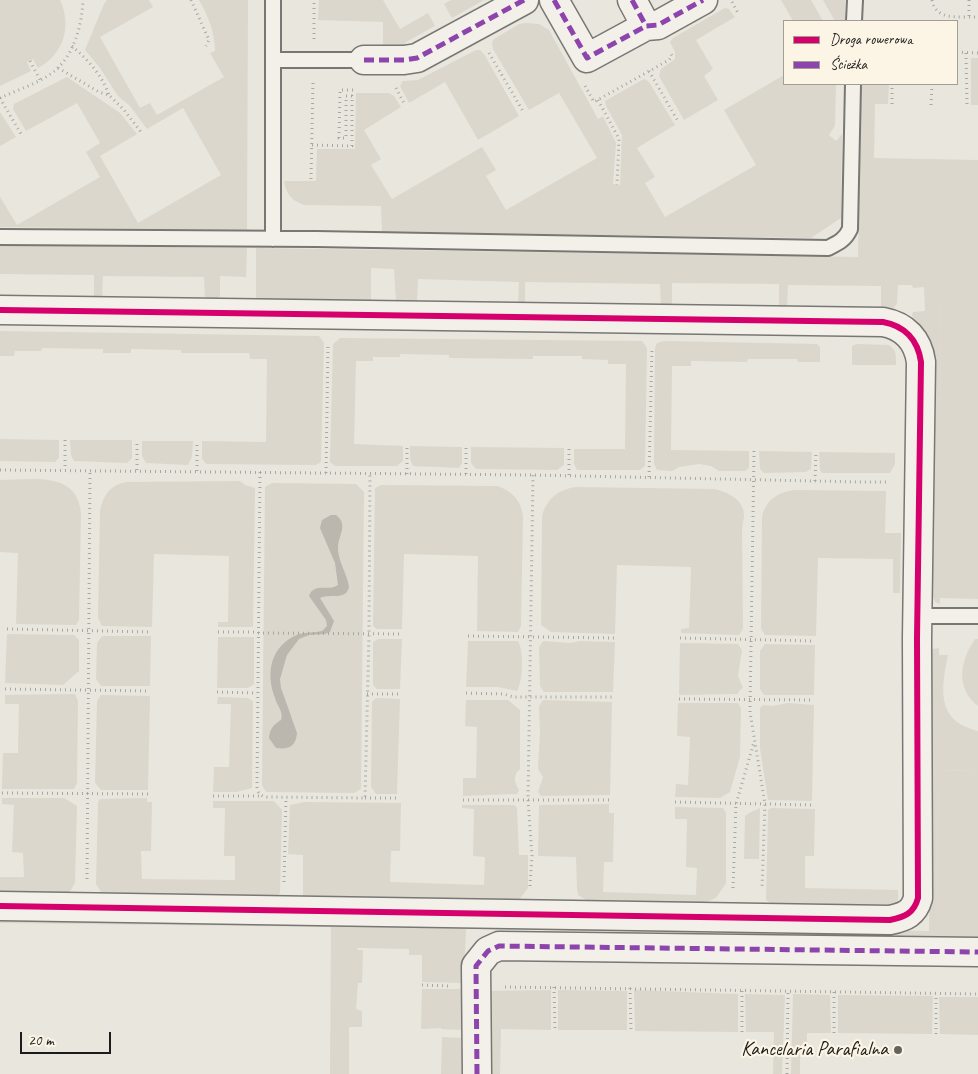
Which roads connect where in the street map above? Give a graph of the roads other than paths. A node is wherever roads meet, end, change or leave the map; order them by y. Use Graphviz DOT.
graph roads {
  1 [pos="273,0"];
  2 [pos="524,0"];
  3 [pos="554,0"];
  4 [pos="632,0"];
  5 [pos="703,0"];
  6 [pos="855,0"];
  7 [pos="854,20"];
  8 [pos="646,26"];
  9 [pos="273,60"];
  10 [pos="364,60"];
  11 [pos="853,85"];
  12 [pos="0,237"];
  13 [pos="273,239"];
  14 [pos="0,310"];
  15 [pos="917,616"];
  16 [pos="978,616"];
  17 [pos="0,906"];
  18 [pos="978,952"];
  19 [pos="476,1074"];
  1 -- 9 [label="lane"];
  2 -- 10 [label="street"];
  3 -- 8 [label="street"];
  4 -- 8 [label="street"];
  5 -- 8 [label="street"];
  6 -- 7 [label="lane"];
  9 -- 10 [label="lane"];
  9 -- 13 [label="lane"];
  11 -- 13 [label="lane"];
  12 -- 13 [label="lane"];
  14 -- 15 [label="street"];
  15 -- 16 [label="lane"];
  15 -- 17 [label="street"];
  18 -- 19 [label="street"];
}
